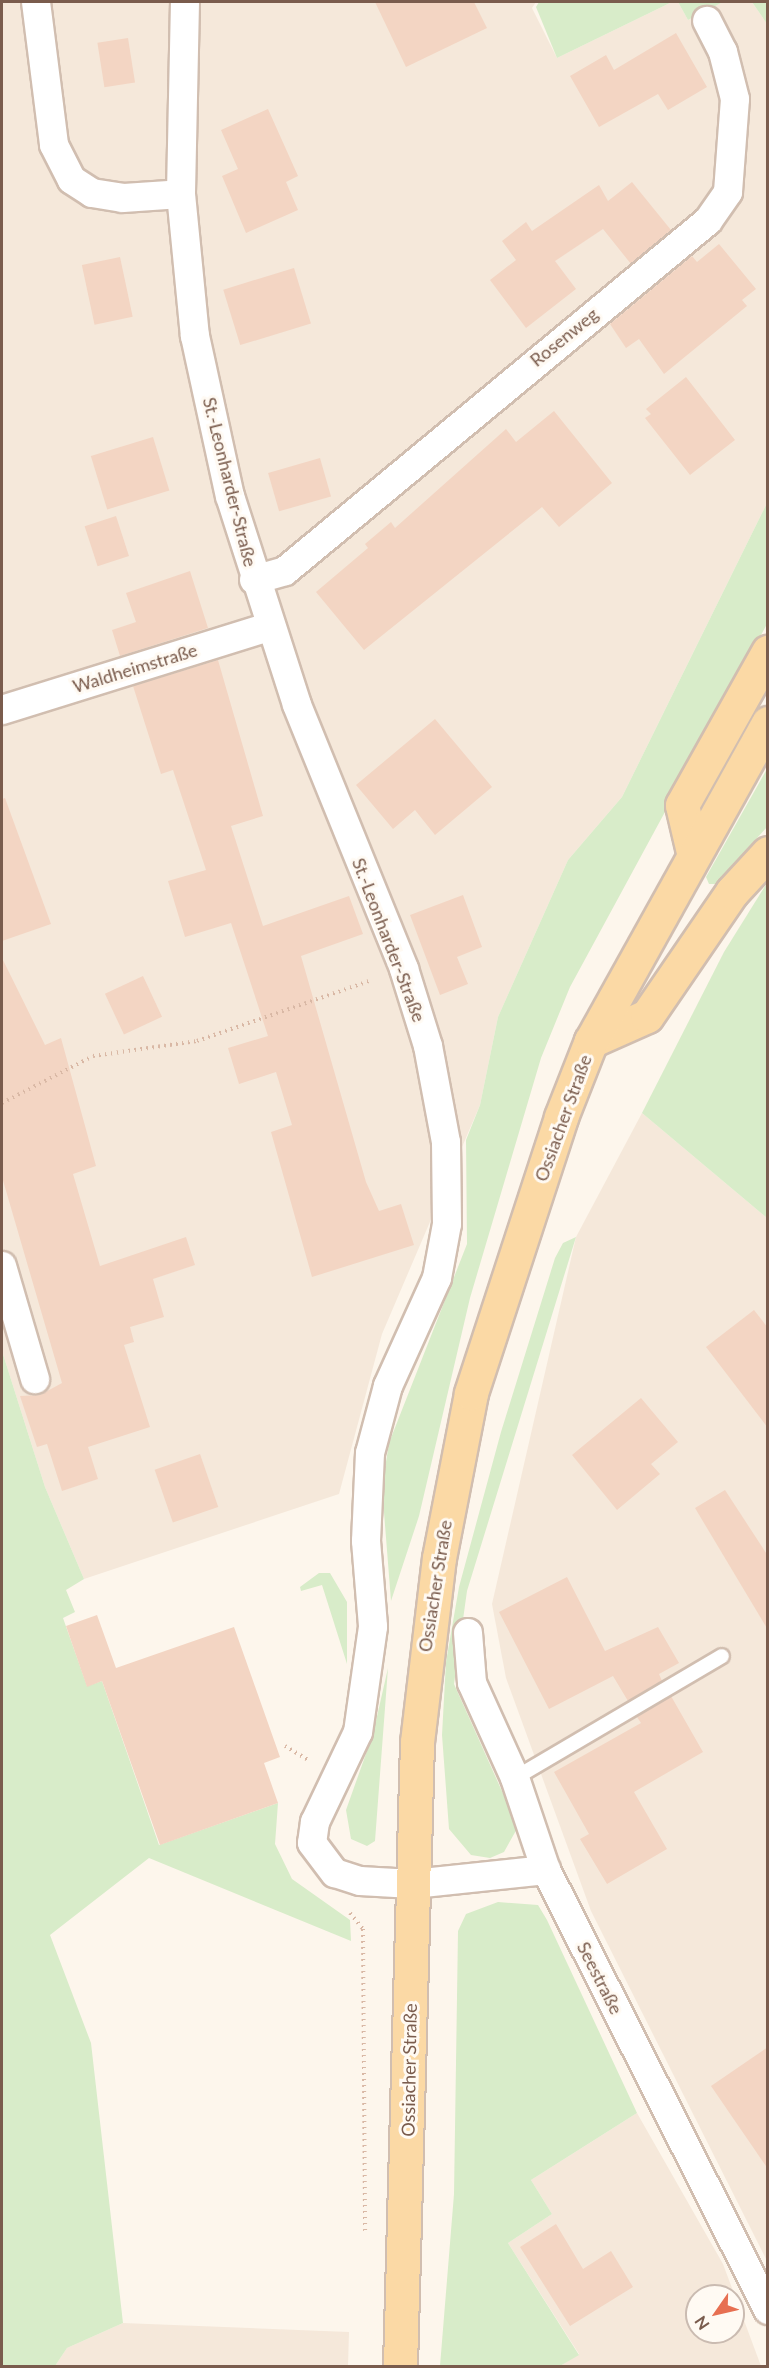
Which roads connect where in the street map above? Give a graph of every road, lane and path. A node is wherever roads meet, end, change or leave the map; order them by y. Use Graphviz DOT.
graph roads {
  1 [pos="36,2"];
  2 [pos="185,2"];
  3 [pos="707,21"];
  4 [pos="182,194"];
  5 [pos="254,580"];
  6 [pos="268,627"];
  7 [pos="768,652"];
  8 [pos="2,710"];
  9 [pos="768,723"];
  10 [pos="693,852"];
  11 [pos="768,853"];
  12 [pos="404,969"];
  13 [pos="591,1041"];
  14 [pos="2,1102"];
  15 [pos="2,1266"];
  16 [pos="35,1379"];
  17 [pos="468,1633"];
  18 [pos="722,1656"];
  19 [pos="515,1778"];
  20 [pos="546,1870"];
  21 [pos="413,1884"];
  22 [pos="346,1910"];
  23 [pos="365,2247"];
  24 [pos="768,2310"];
  25 [pos="399,2367"];
  1 -- 4 [label="street"];
  2 -- 4 [label="street, St.-Leonharder-Straße"];
  3 -- 5 [label="street, Rosenweg"];
  4 -- 5 [label="street, St.-Leonharder-Straße"];
  5 -- 6 [label="street, St.-Leonharder-Straße"];
  6 -- 8 [label="street, Waldheimstraße"];
  6 -- 12 [label="street, St.-Leonharder-Straße"];
  7 -- 10 [label="main road"];
  9 -- 10 [label="main road, Ossiacher Straße"];
  10 -- 13 [label="main road, Ossiacher Straße"];
  11 -- 13 [label="main road"];
  12 -- 14 [label="path"];
  12 -- 21 [label="street, St.-Leonharder-Straße"];
  13 -- 21 [label="main road, Ossiacher Straße"];
  15 -- 16 [label="street"];
  17 -- 19 [label="street, Seestraße"];
  18 -- 19 [label="lane"];
  19 -- 20 [label="street, Seestraße"];
  20 -- 21 [label="street, St.-Leonharder-Straße"];
  20 -- 24 [label="street, Seestraße"];
  21 -- 25 [label="main road, Ossiacher Straße"];
  22 -- 23 [label="path"];
}
